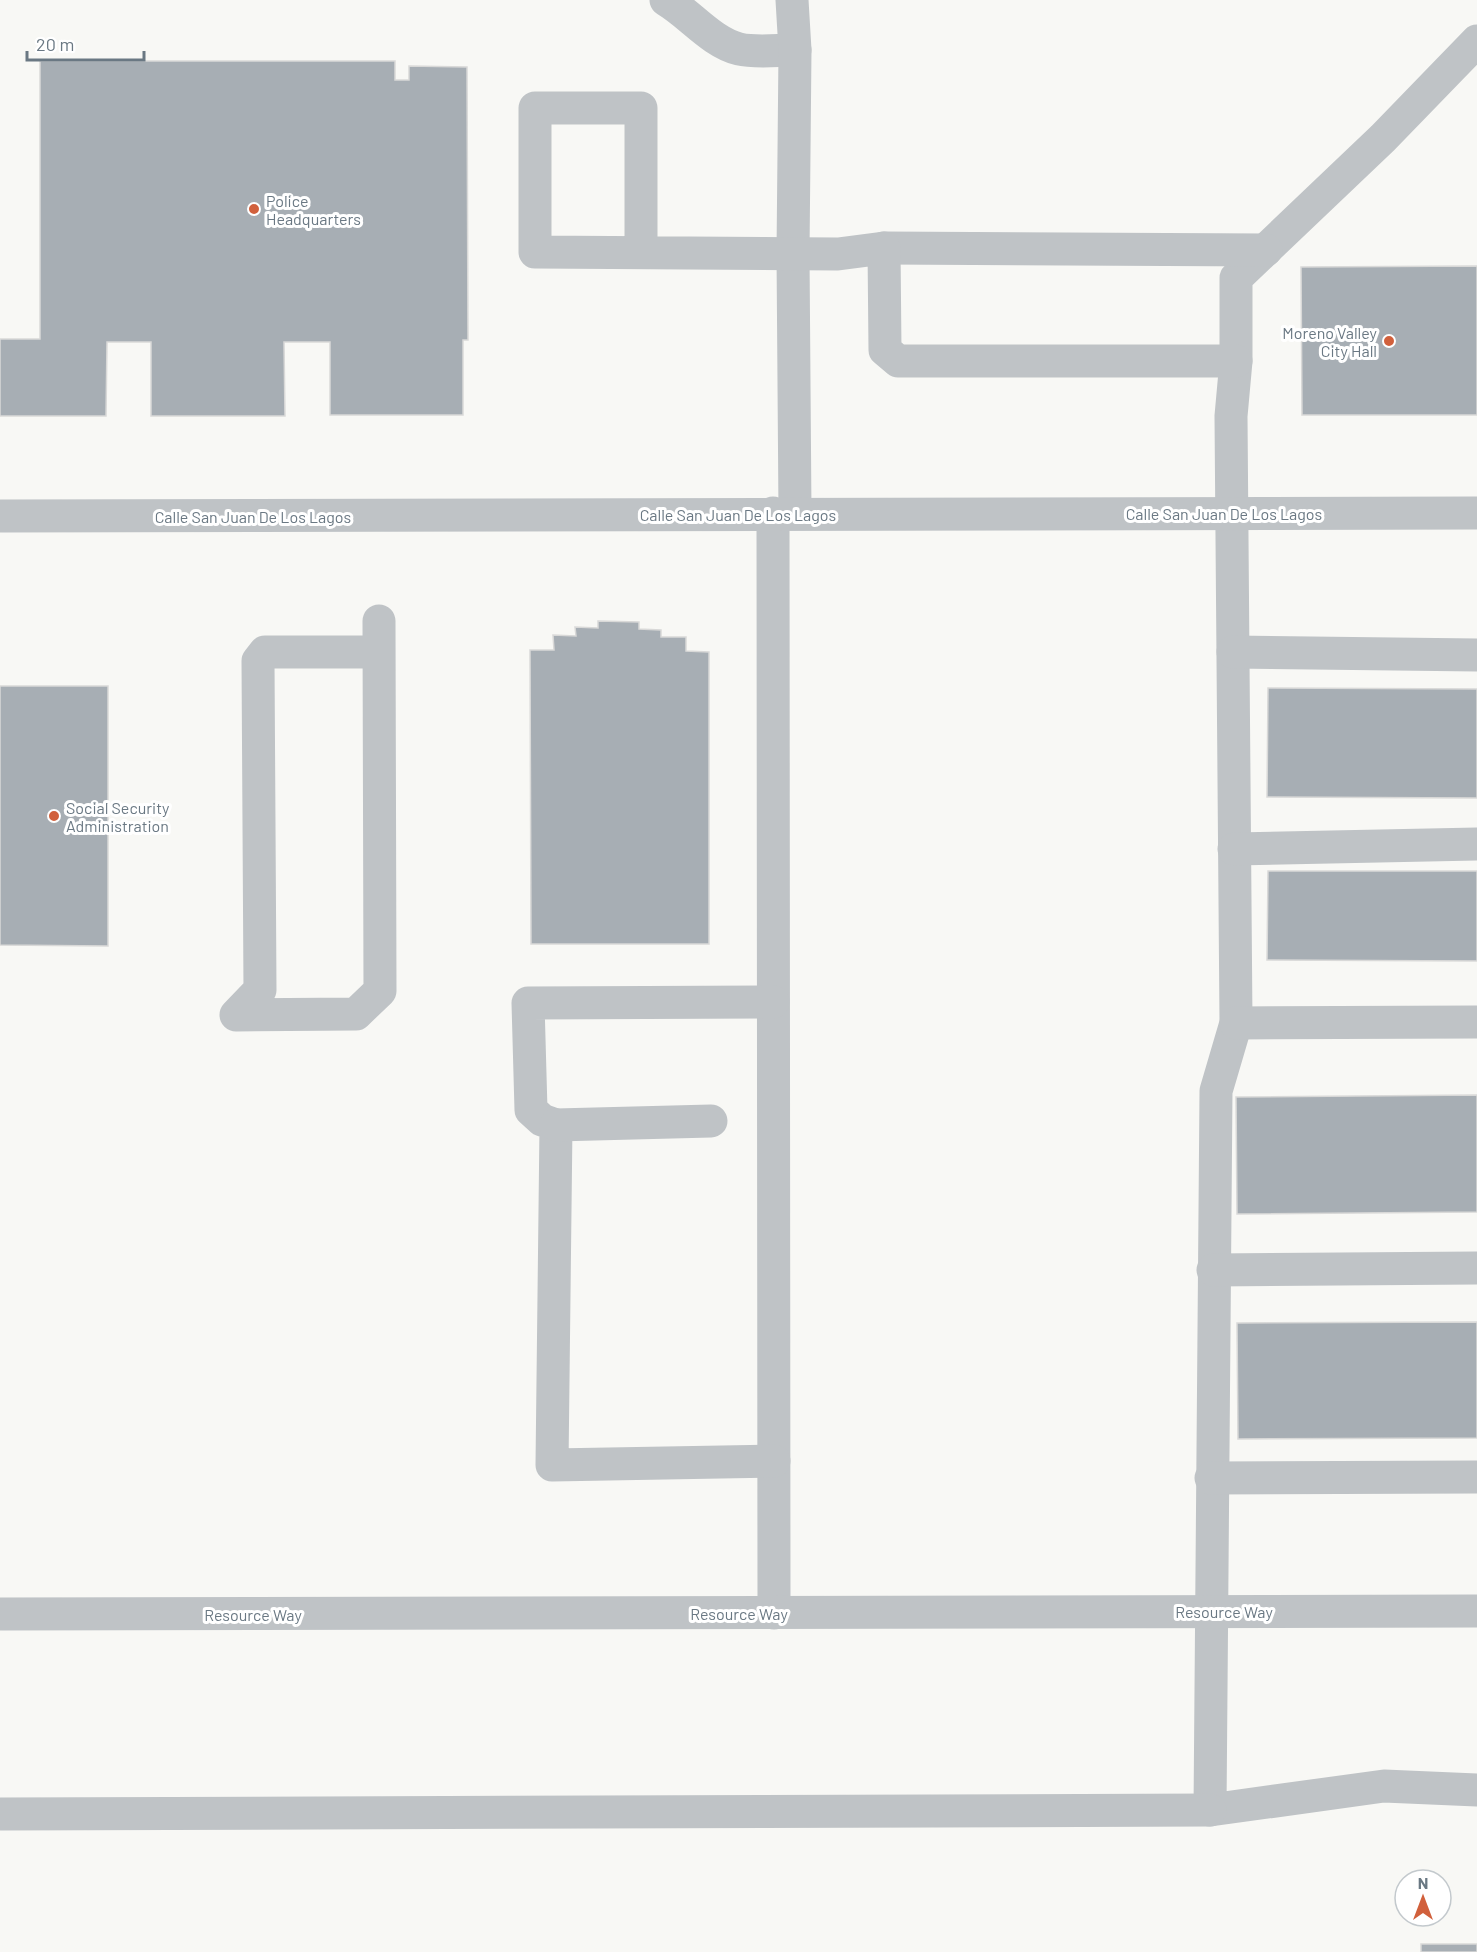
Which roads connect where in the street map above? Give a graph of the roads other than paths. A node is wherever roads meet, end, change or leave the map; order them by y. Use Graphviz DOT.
graph roads {
  1 [pos="666,0"];
  2 [pos="792,0"];
  3 [pos="1477,41"];
  4 [pos="795,50"];
  5 [pos="884,248"];
  6 [pos="1266,250"];
  7 [pos="641,252"];
  8 [pos="793,254"];
  9 [pos="1236,361"];
  10 [pos="784,513"];
  11 [pos="1232,513"];
  12 [pos="1477,513"];
  13 [pos="0,516"];
  14 [pos="379,636"];
  15 [pos="1233,652"];
  16 [pos="1477,655"];
  17 [pos="1477,844"];
  18 [pos="1234,849"];
  19 [pos="773,1002"];
  20 [pos="1477,1022"];
  21 [pos="1236,1023"];
  22 [pos="711,1121"];
  23 [pos="556,1125"];
  24 [pos="1477,1268"];
  25 [pos="1213,1270"];
  26 [pos="774,1461"];
  27 [pos="1477,1477"];
  28 [pos="1211,1478"];
  29 [pos="1210,1611"];
  30 [pos="1477,1611"];
  31 [pos="774,1613"];
  32 [pos="0,1614"];
  33 [pos="1477,1790"];
  34 [pos="1210,1810"];
  35 [pos="0,1814"];
  1 -- 4 [label="street"];
  2 -- 4 [label="street"];
  3 -- 6 [label="street"];
  4 -- 8 [label="street"];
  5 -- 6 [label="street"];
  5 -- 8 [label="street"];
  5 -- 9 [label="street"];
  6 -- 9 [label="street"];
  7 -- 7 [label="street"];
  7 -- 8 [label="street"];
  8 -- 10 [label="street"];
  9 -- 11 [label="street"];
  10 -- 11 [label="street, Calle San Juan De Los Lagos"];
  10 -- 13 [label="street, Calle San Juan De Los Lagos"];
  10 -- 19 [label="street"];
  11 -- 12 [label="street, Calle San Juan De Los Lagos"];
  11 -- 15 [label="street"];
  14 -- 14 [label="street"];
  15 -- 16 [label="street"];
  15 -- 18 [label="street"];
  17 -- 18 [label="street"];
  18 -- 21 [label="street"];
  19 -- 23 [label="street"];
  19 -- 26 [label="street"];
  20 -- 21 [label="street"];
  21 -- 25 [label="street"];
  22 -- 23 [label="street"];
  23 -- 26 [label="street"];
  24 -- 25 [label="street"];
  25 -- 28 [label="street"];
  26 -- 31 [label="street"];
  27 -- 28 [label="street"];
  28 -- 29 [label="street"];
  29 -- 30 [label="street, Resource Way"];
  29 -- 31 [label="street, Resource Way"];
  29 -- 34 [label="street"];
  31 -- 32 [label="street, Resource Way"];
  33 -- 34 [label="street"];
  34 -- 35 [label="street"];
}
